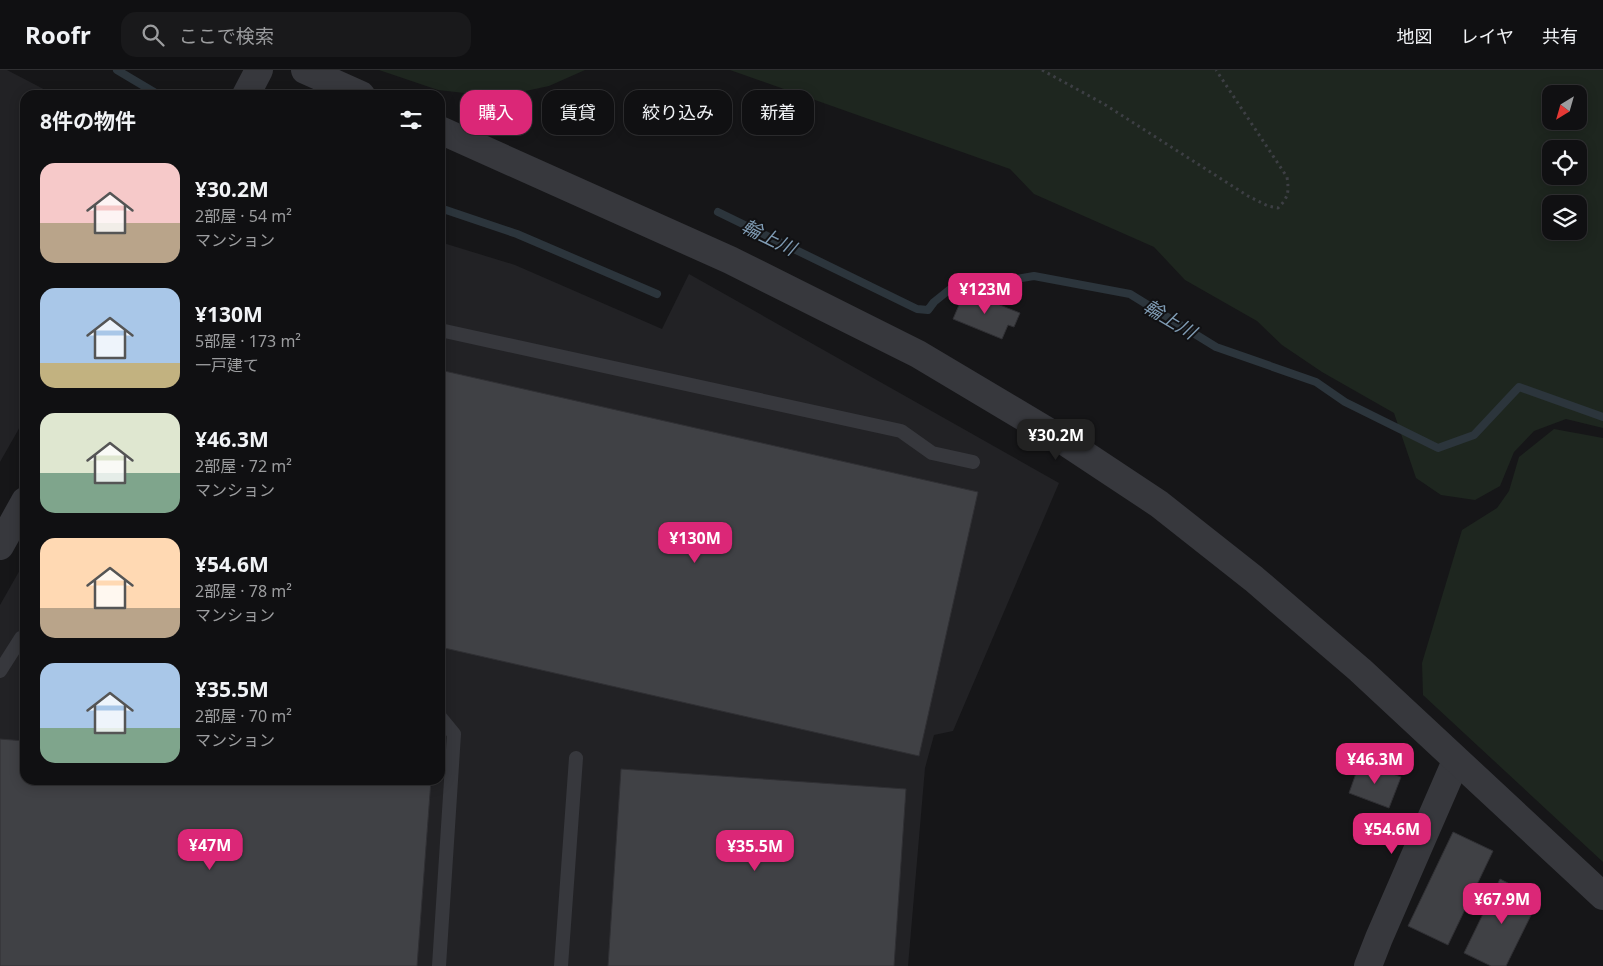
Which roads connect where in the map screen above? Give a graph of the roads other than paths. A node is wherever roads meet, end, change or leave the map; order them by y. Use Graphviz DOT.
graph roads {
  1 [pos="259,70"];
  2 [pos="305,70"];
  3 [pos="249,90"];
  4 [pos="350,90"];
  5 [pos="445,132"];
  6 [pos="445,331"];
  7 [pos="973,462"];
  8 [pos="20,513"];
  9 [pos="0,546"];
  10 [pos="20,640"];
  11 [pos="0,671"];
  12 [pos="445,722"];
  13 [pos="576,758"];
  14 [pos="1456,761"];
  15 [pos="1603,896"];
  16 [pos="439,966"];
  17 [pos="561,966"];
  18 [pos="1368,966"];
  1 -- 3 [label="street"];
  2 -- 4 [label="street"];
  5 -- 14 [label="street"];
  6 -- 7 [label="lane"];
  8 -- 9 [label="street"];
  10 -- 11 [label="lane"];
  12 -- 16 [label="lane"];
  13 -- 17 [label="lane"];
  14 -- 15 [label="street"];
  14 -- 18 [label="street"];
}
